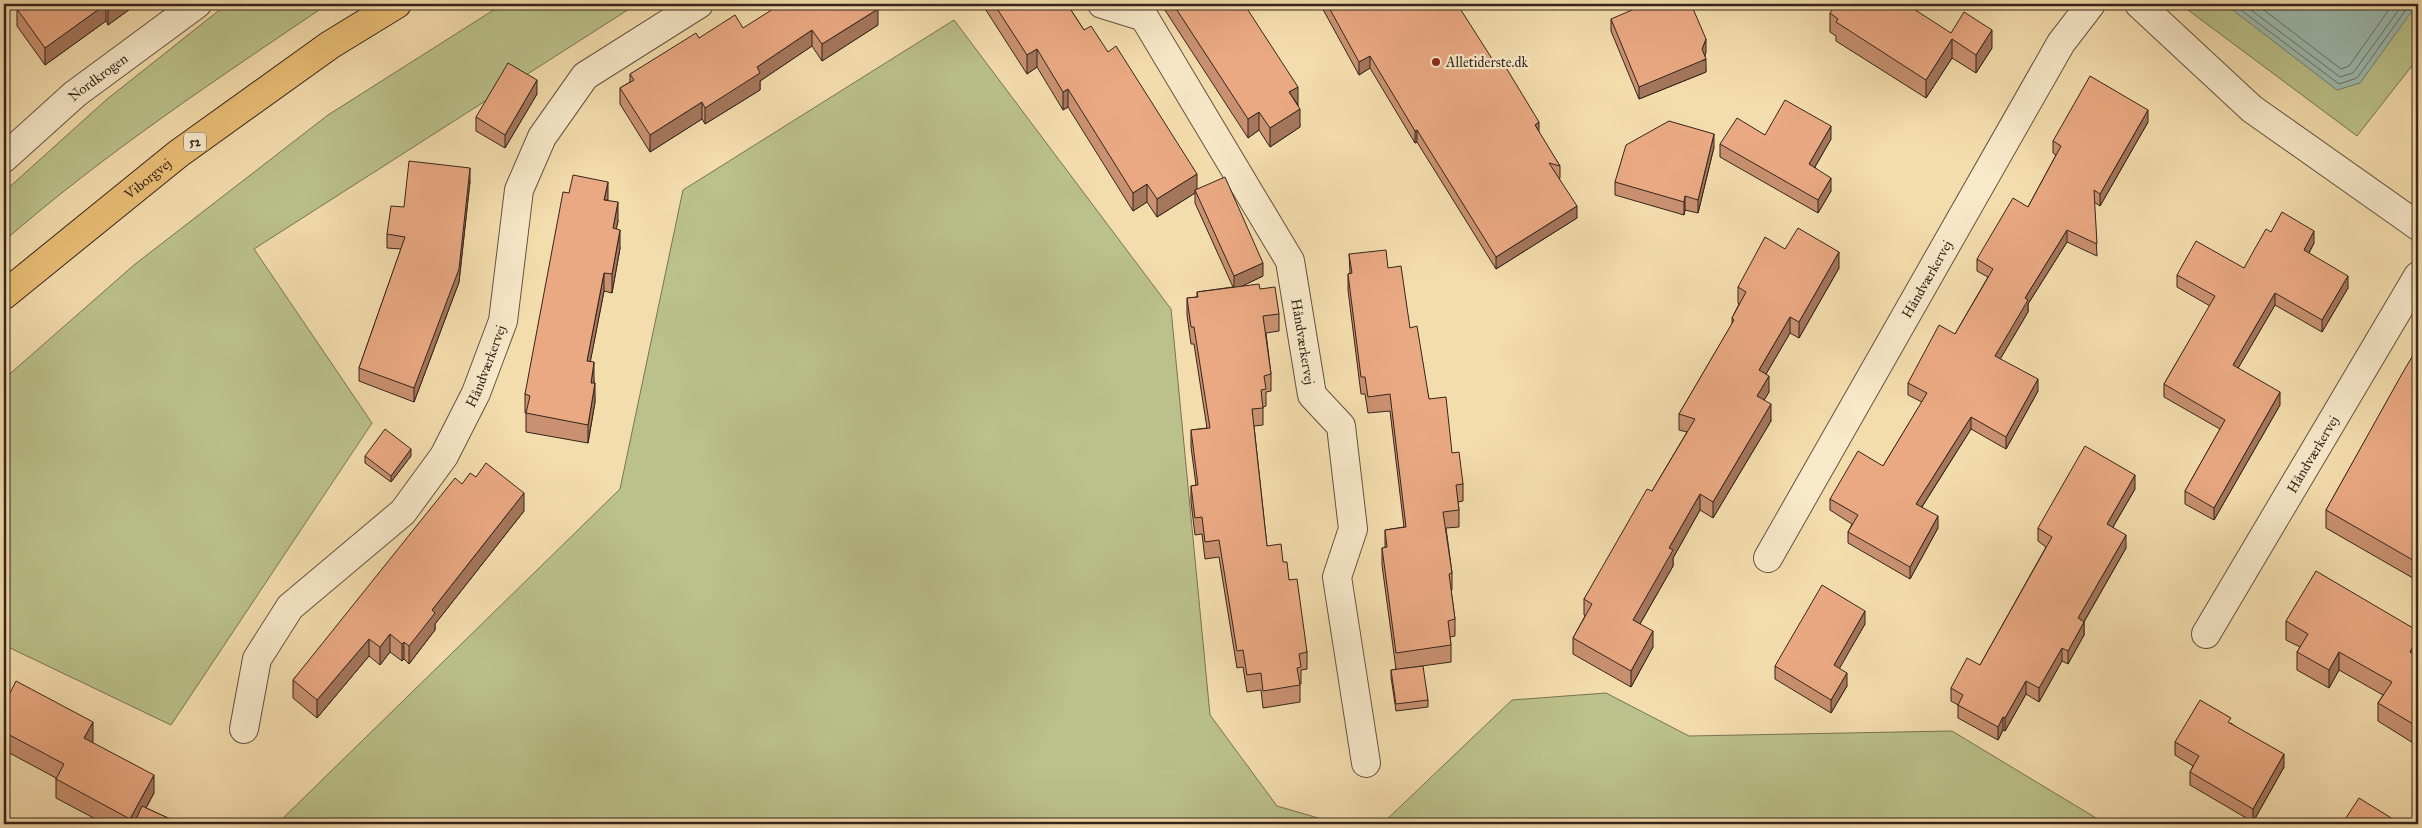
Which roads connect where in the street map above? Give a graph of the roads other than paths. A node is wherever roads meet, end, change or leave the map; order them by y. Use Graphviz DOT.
graph roads {
  1 [pos="197,4"];
  2 [pos="397,4"];
  3 [pos="700,4"];
  4 [pos="1102,4"];
  5 [pos="2091,4"];
  6 [pos="2139,4"];
  7 [pos="4,158"];
  8 [pos="2418,226"];
  9 [pos="2418,276"];
  10 [pos="4,294"];
  11 [pos="1768,558"];
  12 [pos="2206,634"];
  13 [pos="244,729"];
  14 [pos="1366,763"];
  1 -- 7 [label="street, Nordkrogen"];
  2 -- 10 [label="main road, Viborgvej / 52"];
  3 -- 13 [label="street, Håndværkervej"];
  4 -- 14 [label="street, Håndværkervej"];
  5 -- 11 [label="street, Håndværkervej"];
  6 -- 8 [label="street"];
  9 -- 12 [label="street, Håndværkervej"];
}
